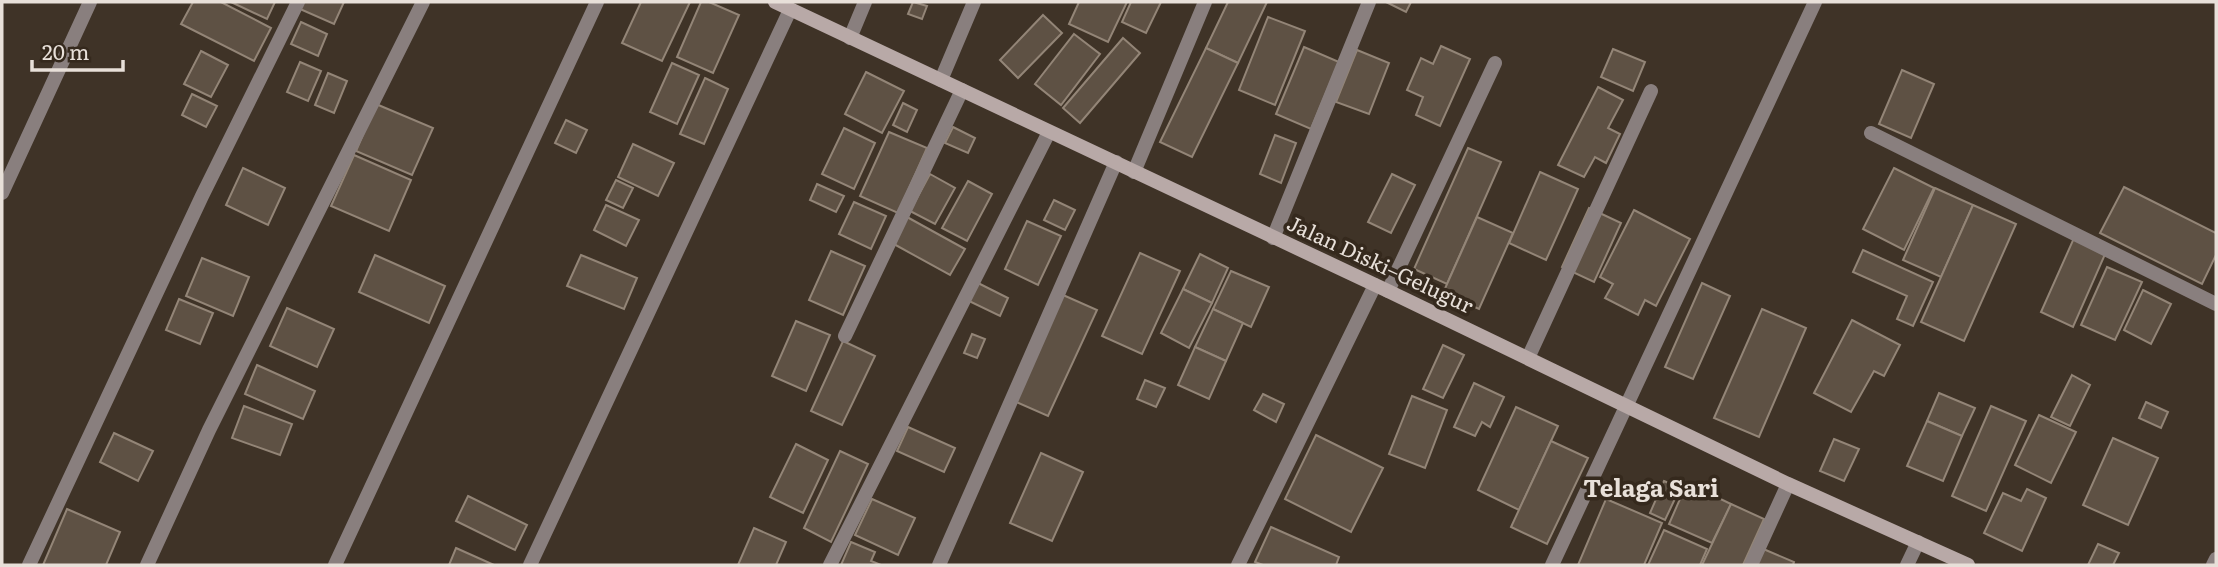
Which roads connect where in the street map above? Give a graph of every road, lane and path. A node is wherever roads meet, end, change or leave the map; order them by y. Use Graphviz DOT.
graph roads {
  1 [pos="90,2"];
  2 [pos="298,2"];
  3 [pos="423,2"];
  4 [pos="597,2"];
  5 [pos="775,2"];
  6 [pos="865,2"];
  7 [pos="974,2"];
  8 [pos="1205,2"];
  9 [pos="1369,2"];
  10 [pos="1815,2"];
  11 [pos="790,10"];
  12 [pos="850,38"];
  13 [pos="1495,63"];
  14 [pos="942,80"];
  15 [pos="962,90"];
  16 [pos="1651,91"];
  17 [pos="1049,132"];
  18 [pos="1871,134"];
  19 [pos="1116,162"];
  20 [pos="1134,172"];
  21 [pos="2,193"];
  22 [pos="1273,238"];
  23 [pos="1382,288"];
  24 [pos="2216,304"];
  25 [pos="845,335"];
  26 [pos="1528,358"];
  27 [pos="1626,405"];
  28 [pos="1788,484"];
  29 [pos="1918,542"];
  30 [pos="2216,559"];
  31 [pos="29,565"];
  32 [pos="147,565"];
  33 [pos="335,565"];
  34 [pos="530,565"];
  35 [pos="830,565"];
  36 [pos="939,565"];
  37 [pos="1238,565"];
  38 [pos="1552,565"];
  39 [pos="1751,565"];
  40 [pos="1908,565"];
  41 [pos="1968,565"];
  42 [pos="2213,565"];
  1 -- 21 [label="street"];
  2 -- 31 [label="street"];
  3 -- 32 [label="street"];
  4 -- 33 [label="street"];
  5 -- 11 [label="main road, Jalan Diski–Gelugur"];
  6 -- 12 [label="street"];
  7 -- 14 [label="street"];
  8 -- 20 [label="street"];
  9 -- 22 [label="street"];
  10 -- 27 [label="street"];
  11 -- 12 [label="main road, Jalan Diski–Gelugur"];
  11 -- 34 [label="street"];
  12 -- 14 [label="main road, Jalan Diski–Gelugur"];
  13 -- 23 [label="street"];
  14 -- 15 [label="main road, Jalan Diski–Gelugur"];
  15 -- 17 [label="main road, Jalan Diski–Gelugur"];
  15 -- 25 [label="street"];
  16 -- 26 [label="street"];
  17 -- 19 [label="main road, Jalan Diski–Gelugur"];
  17 -- 35 [label="street"];
  18 -- 24 [label="street"];
  19 -- 20 [label="main road, Jalan Diski–Gelugur"];
  19 -- 36 [label="street"];
  20 -- 22 [label="main road, Jalan Diski–Gelugur"];
  22 -- 23 [label="main road, Jalan Diski–Gelugur"];
  23 -- 26 [label="main road, Jalan Diski–Gelugur"];
  23 -- 37 [label="street"];
  26 -- 27 [label="main road, Jalan Diski–Gelugur"];
  27 -- 28 [label="main road, Jalan Diski–Gelugur"];
  27 -- 38 [label="street"];
  28 -- 29 [label="main road, Jalan Diski–Gelugur"];
  28 -- 39 [label="street"];
  29 -- 40 [label="street"];
  29 -- 41 [label="main road, Jalan Diski–Gelugur"];
  30 -- 42 [label="street"];
}
